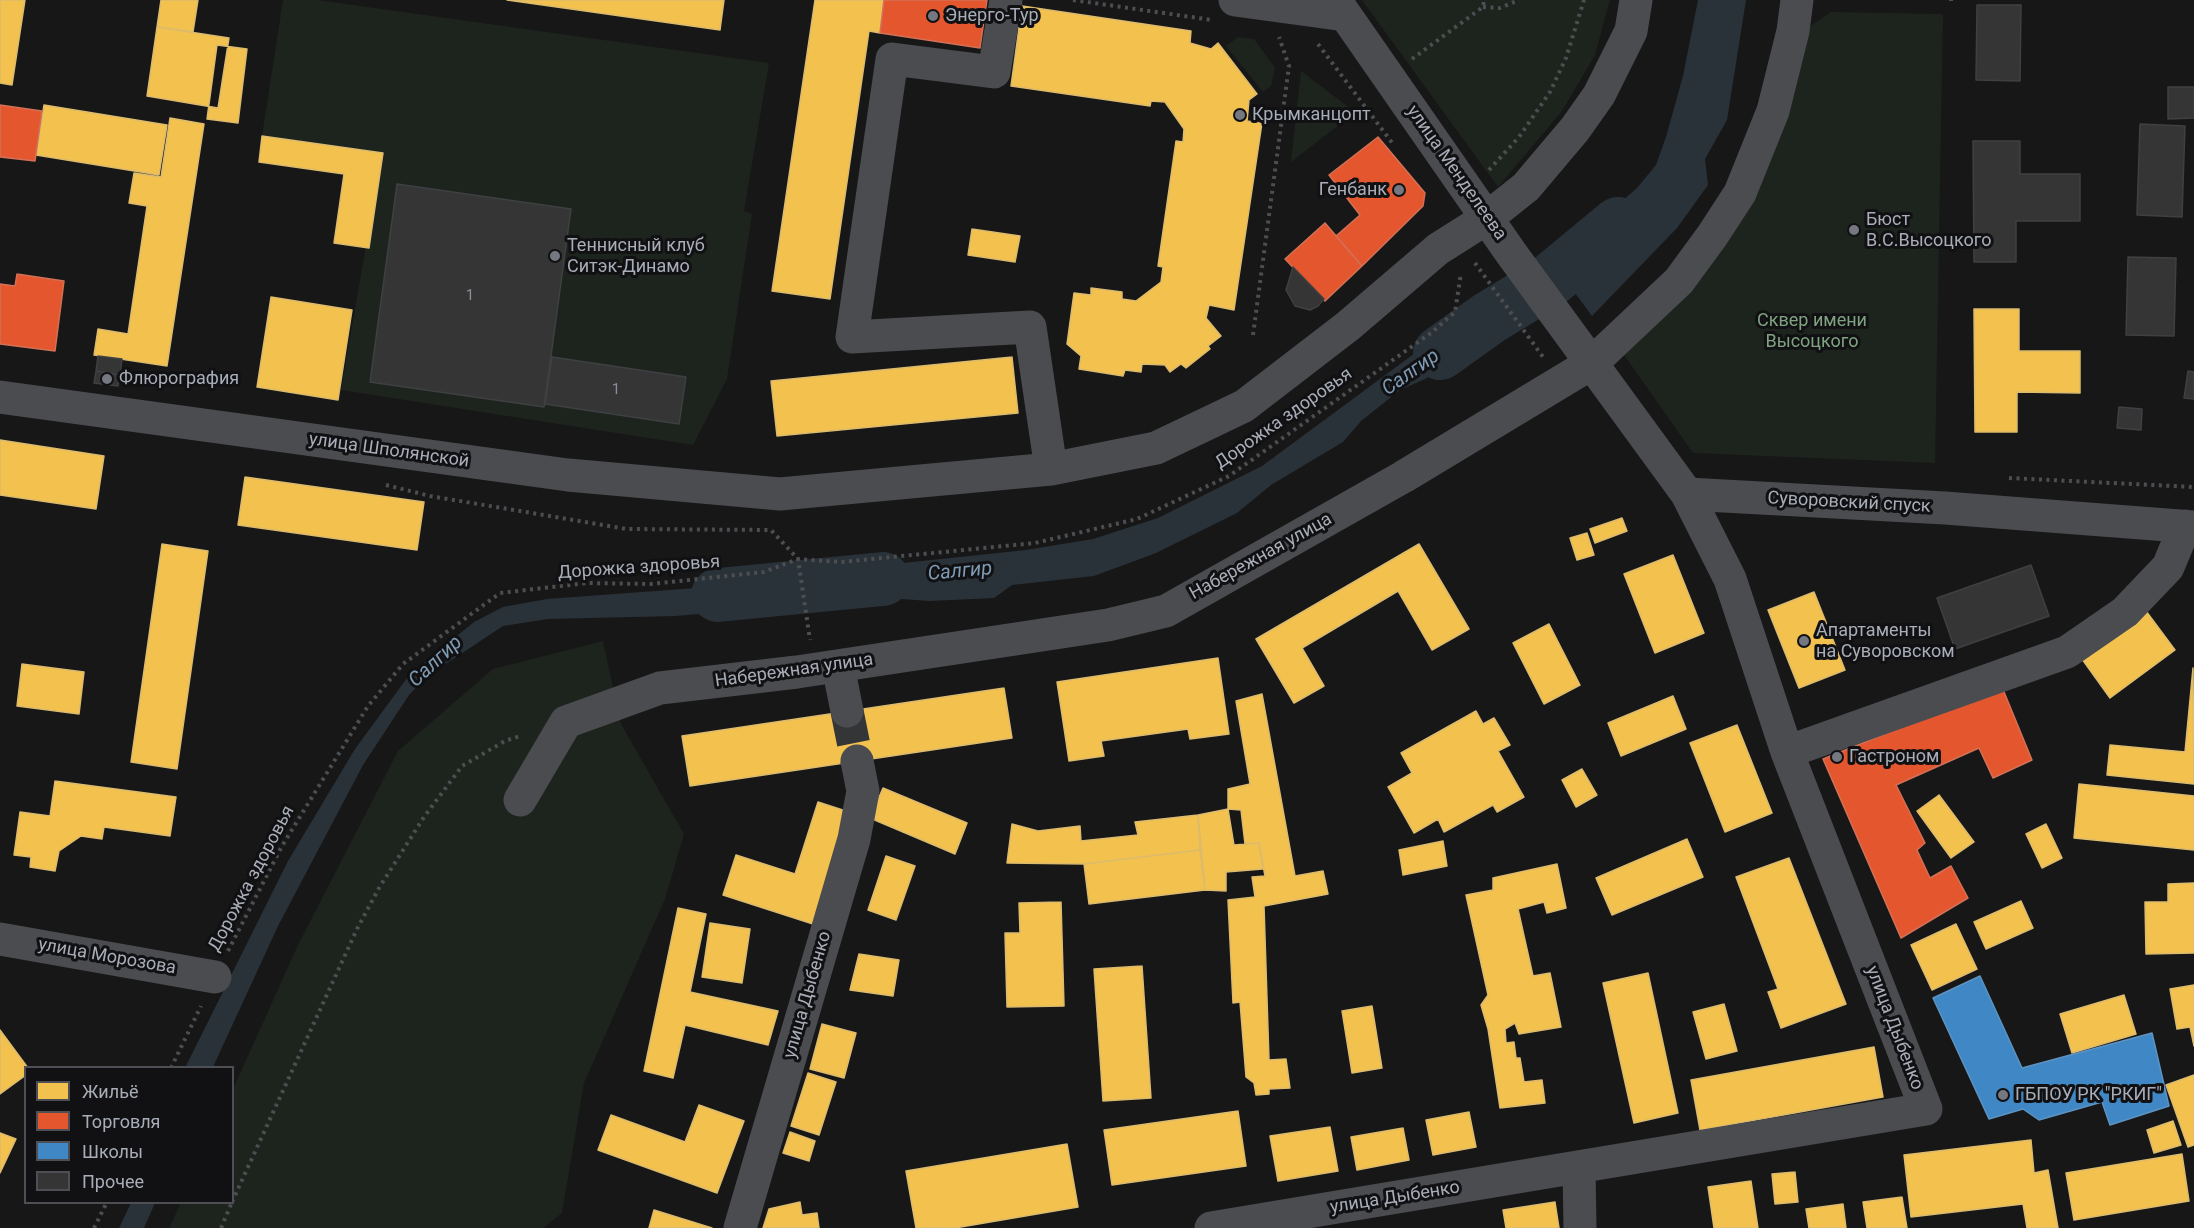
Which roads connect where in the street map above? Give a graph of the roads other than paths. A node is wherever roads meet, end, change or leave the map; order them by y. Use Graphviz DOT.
graph roads {
  1 [pos="1006,0"];
  2 [pos="1636,0"];
  3 [pos="1797,0"];
  4 [pos="1340,8"];
  5 [pos="1228,11"];
  6 [pos="1487,218"];
  7 [pos="1586,354"];
  8 [pos="0,397"];
  9 [pos="1051,469"];
  10 [pos="1687,494"];
  11 [pos="2190,526"];
  12 [pos="838,666"];
  13 [pos="847,711"];
  14 [pos="1787,752"];
  15 [pos="857,761"];
  16 [pos="520,800"];
  17 [pos="0,939"];
  18 [pos="215,977"];
  19 [pos="1579,1167"];
  20 [pos="740,1228"];
  21 [pos="1211,1228"];
  22 [pos="1580,1228"];
  1 -- 9 [label="street"];
  2 -- 6 [label="street"];
  3 -- 7 [label="street, Набережная улица"];
  4 -- 5 [label="street"];
  4 -- 6 [label="street, улица Менделеева"];
  6 -- 7 [label="street, улица Менделеева"];
  6 -- 9 [label="street"];
  7 -- 10 [label="street"];
  7 -- 12 [label="street, Набережная улица"];
  8 -- 9 [label="street, улица Шполянской"];
  10 -- 11 [label="street, Суворовский спуск"];
  10 -- 14 [label="street, улица Дыбенко"];
  11 -- 14 [label="street"];
  12 -- 13 [label="street"];
  12 -- 16 [label="street, Набережная улица"];
  14 -- 19 [label="street, улица Дыбенко"];
  15 -- 20 [label="street, улица Дыбенко"];
  17 -- 18 [label="street, улица Морозова"];
  19 -- 21 [label="street, улица Дыбенко"];
  19 -- 22 [label="street"];
}
